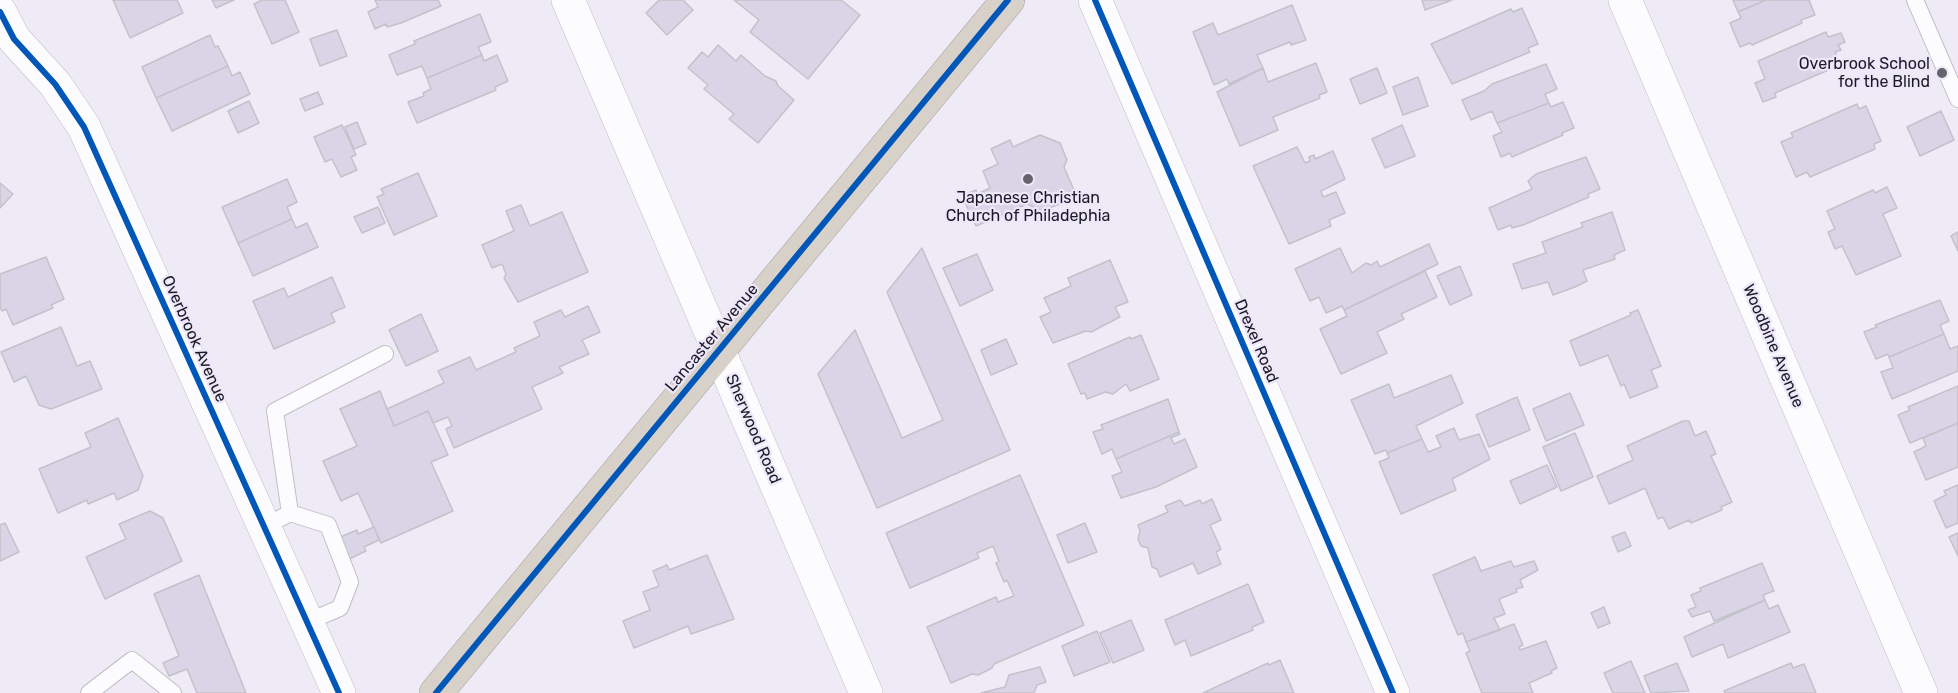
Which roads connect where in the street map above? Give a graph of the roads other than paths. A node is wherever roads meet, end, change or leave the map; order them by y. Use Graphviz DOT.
graph roads {
  1 [pos="568,0"];
  2 [pos="1008,0"];
  3 [pos="1095,0"];
  4 [pos="1625,0"];
  5 [pos="1915,0"];
  6 [pos="0,12"];
  7 [pos="1957,95"];
  8 [pos="719,351"];
  9 [pos="385,354"];
  10 [pos="277,520"];
  11 [pos="307,622"];
  12 [pos="89,693"];
  13 [pos="173,693"];
  14 [pos="339,693"];
  15 [pos="436,693"];
  16 [pos="866,693"];
  17 [pos="1393,693"];
  18 [pos="1922,693"];
  1 -- 8 [label="street, Sherwood Road"];
  2 -- 8 [label="highway, Lancaster Avenue"];
  3 -- 17 [label="street, Drexel Road"];
  4 -- 18 [label="street, Woodbine Avenue"];
  5 -- 7 [label="lane"];
  6 -- 10 [label="street, Overbrook Avenue"];
  8 -- 15 [label="highway, Lancaster Avenue"];
  8 -- 16 [label="street, Sherwood Road"];
  9 -- 10 [label="lane"];
  10 -- 11 [label="street, Overbrook Avenue"];
  10 -- 11 [label="lane"];
  11 -- 14 [label="street, Overbrook Avenue"];
  12 -- 13 [label="lane"];
}
